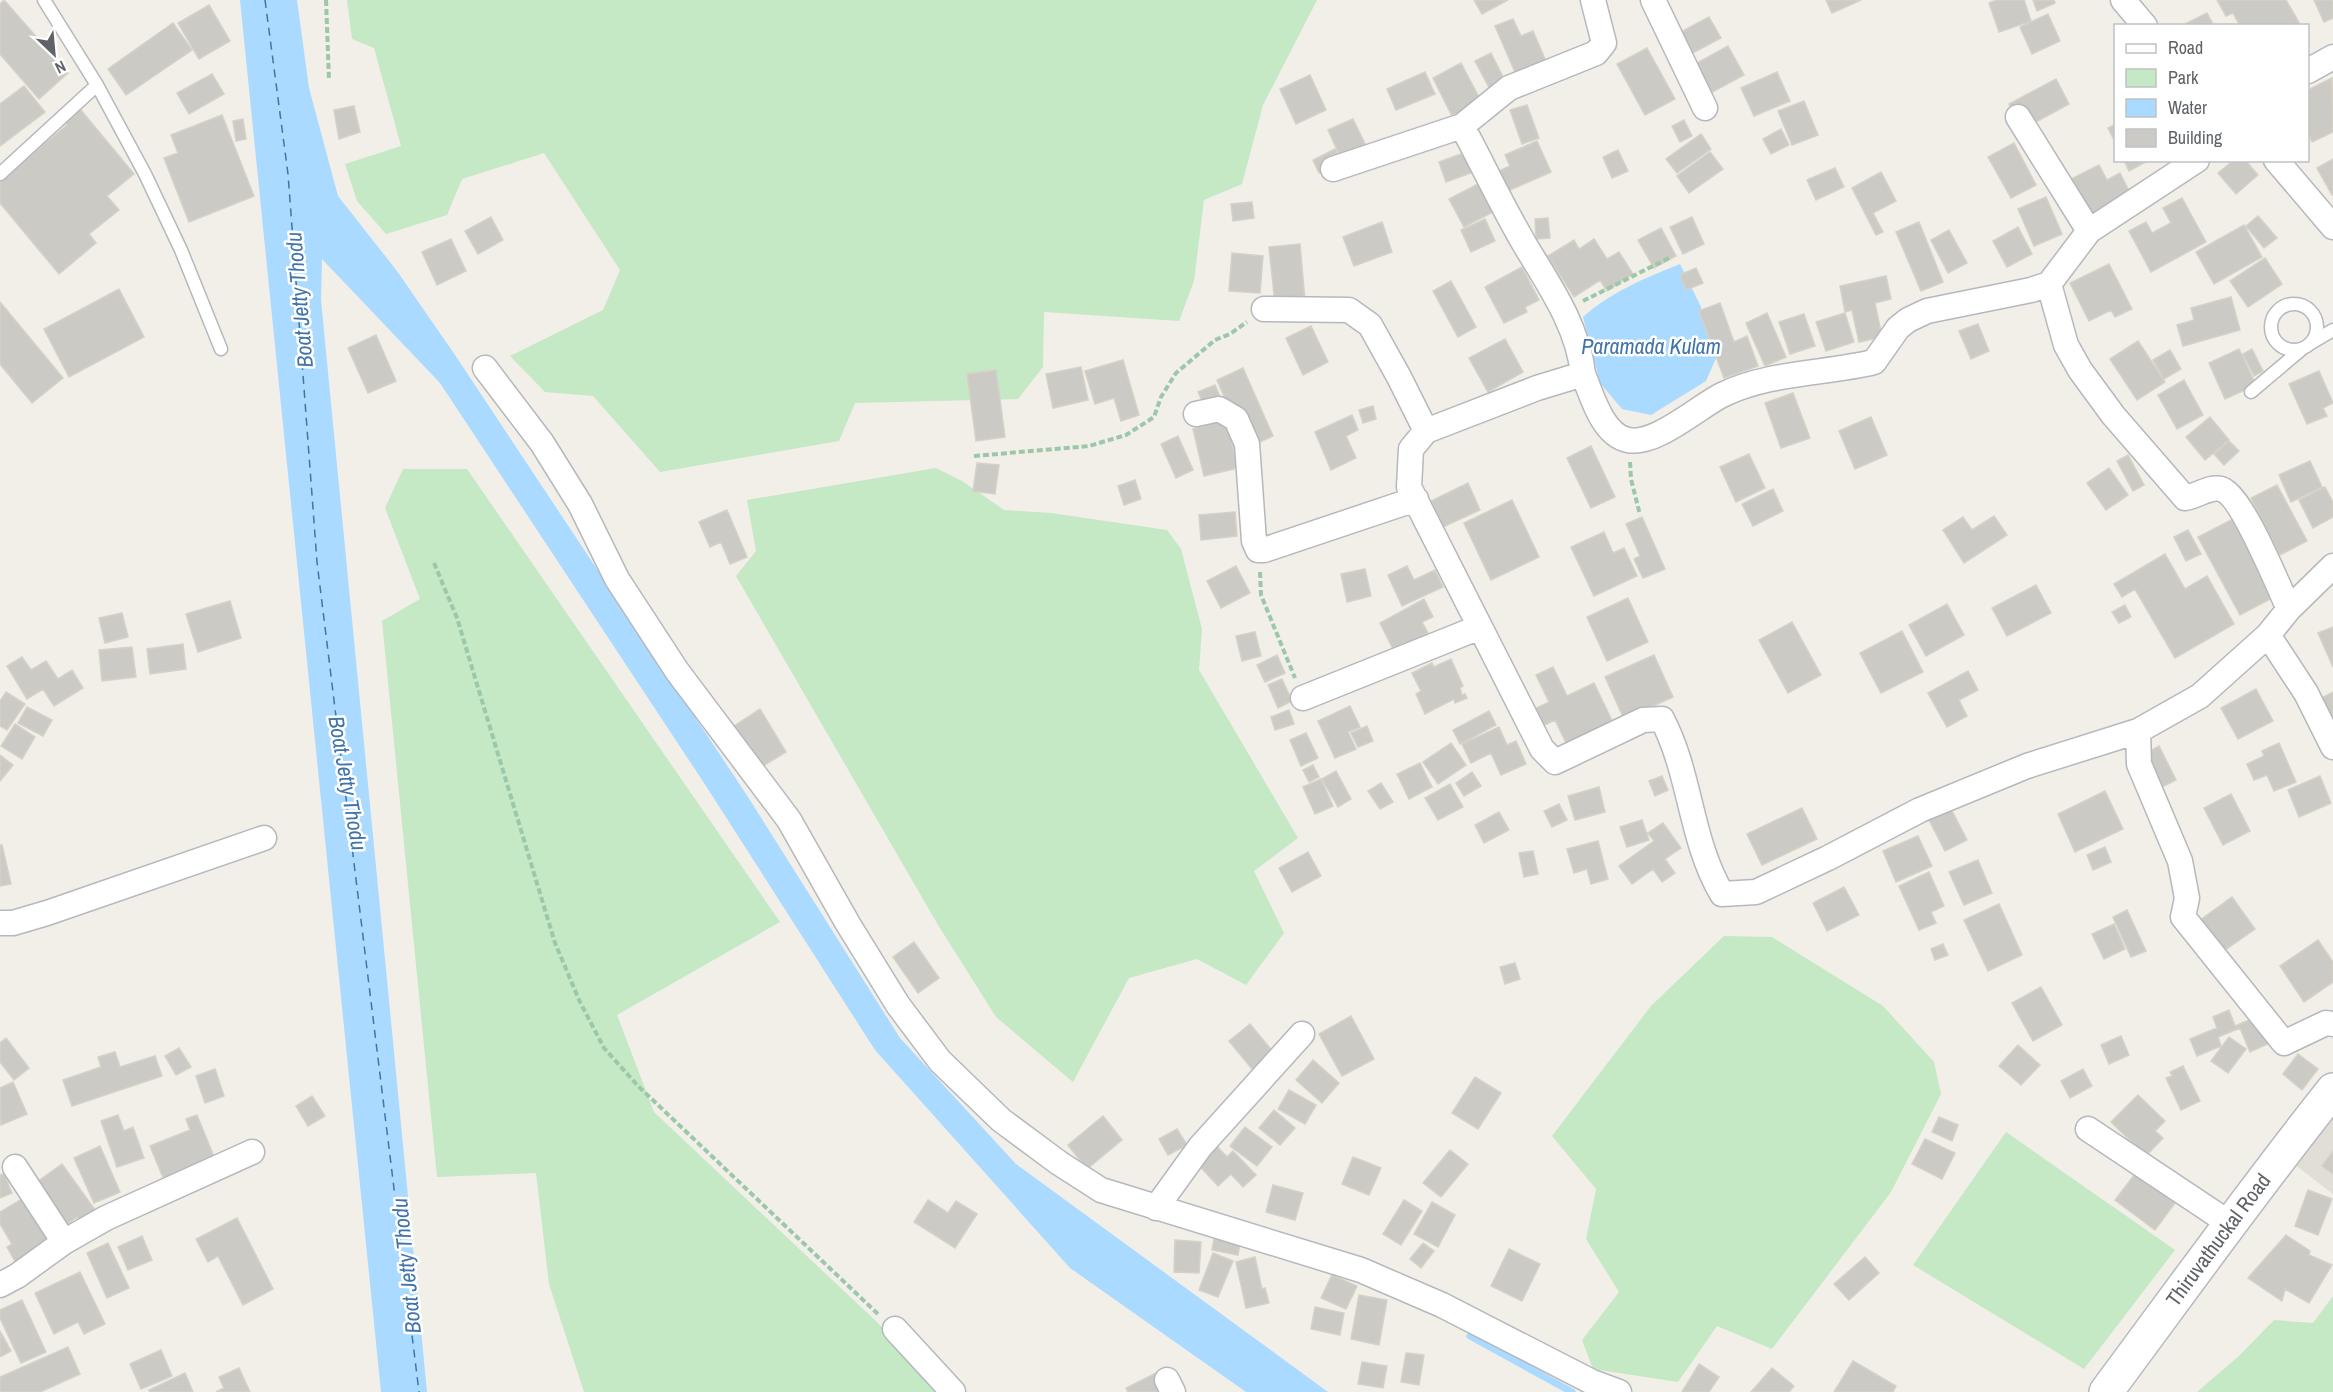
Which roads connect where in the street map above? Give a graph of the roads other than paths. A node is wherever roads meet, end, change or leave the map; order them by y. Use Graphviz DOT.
graph roads {
  1 [pos="44,0"];
  2 [pos="1593,0"];
  3 [pos="1653,0"];
  4 [pos="2123,0"];
  5 [pos="2143,24"];
  6 [pos="2333,57"];
  7 [pos="2309,70"];
  8 [pos="97,85"];
  9 [pos="1705,108"];
  10 [pos="2018,117"];
  11 [pos="1462,126"];
  12 [pos="2195,162"];
  13 [pos="2278,162"];
  14 [pos="1333,169"];
  15 [pos="0,174"];
  16 [pos="2333,227"];
  17 [pos="2089,231"];
  18 [pos="2049,284"];
  19 [pos="1264,309"];
  20 [pos="2333,330"];
  21 [pos="220,349"];
  22 [pos="485,368"];
  23 [pos="1583,374"];
  24 [pos="2251,392"];
  25 [pos="1196,414"];
  26 [pos="1426,431"];
  27 [pos="1416,499"];
  28 [pos="2333,566"];
  29 [pos="2289,609"];
  30 [pos="1480,627"];
  31 [pos="2268,635"];
  32 [pos="1303,698"];
  33 [pos="2138,731"];
  34 [pos="2333,747"];
  35 [pos="264,838"];
  36 [pos="0,923"];
  37 [pos="2333,1024"];
  38 [pos="1302,1034"];
  39 [pos="2333,1090"];
  40 [pos="2088,1129"];
  41 [pos="252,1152"];
  42 [pos="15,1167"];
  43 [pos="1156,1208"];
  44 [pos="2229,1223"];
  45 [pos="64,1242"];
  46 [pos="0,1285"];
  47 [pos="895,1329"];
  48 [pos="953,1392"];
  49 [pos="1619,1392"];
  50 [pos="2106,1392"];
  1 -- 8 [label="lane"];
  2 -- 11 [label="street"];
  3 -- 9 [label="street"];
  4 -- 5 [label="street"];
  6 -- 7 [label="street"];
  8 -- 15 [label="lane"];
  8 -- 21 [label="lane"];
  10 -- 17 [label="street"];
  11 -- 14 [label="street"];
  11 -- 23 [label="street"];
  12 -- 17 [label="street"];
  13 -- 16 [label="street"];
  17 -- 18 [label="street"];
  18 -- 23 [label="street"];
  18 -- 29 [label="street"];
  19 -- 26 [label="street"];
  20 -- 24 [label="lane"];
  22 -- 43 [label="street"];
  23 -- 26 [label="street"];
  25 -- 27 [label="street"];
  26 -- 27 [label="street"];
  27 -- 30 [label="street"];
  28 -- 29 [label="street"];
  29 -- 31 [label="street"];
  30 -- 32 [label="street"];
  30 -- 33 [label="street"];
  31 -- 33 [label="street"];
  31 -- 34 [label="street"];
  33 -- 37 [label="street"];
  35 -- 36 [label="street"];
  38 -- 43 [label="street"];
  39 -- 44 [label="main road, Thiruvathuckal Road"];
  40 -- 44 [label="street"];
  41 -- 45 [label="street"];
  42 -- 45 [label="street"];
  43 -- 49 [label="street"];
  44 -- 50 [label="main road, Thiruvathuckal Road"];
  45 -- 46 [label="street"];
  47 -- 48 [label="street"];
}
